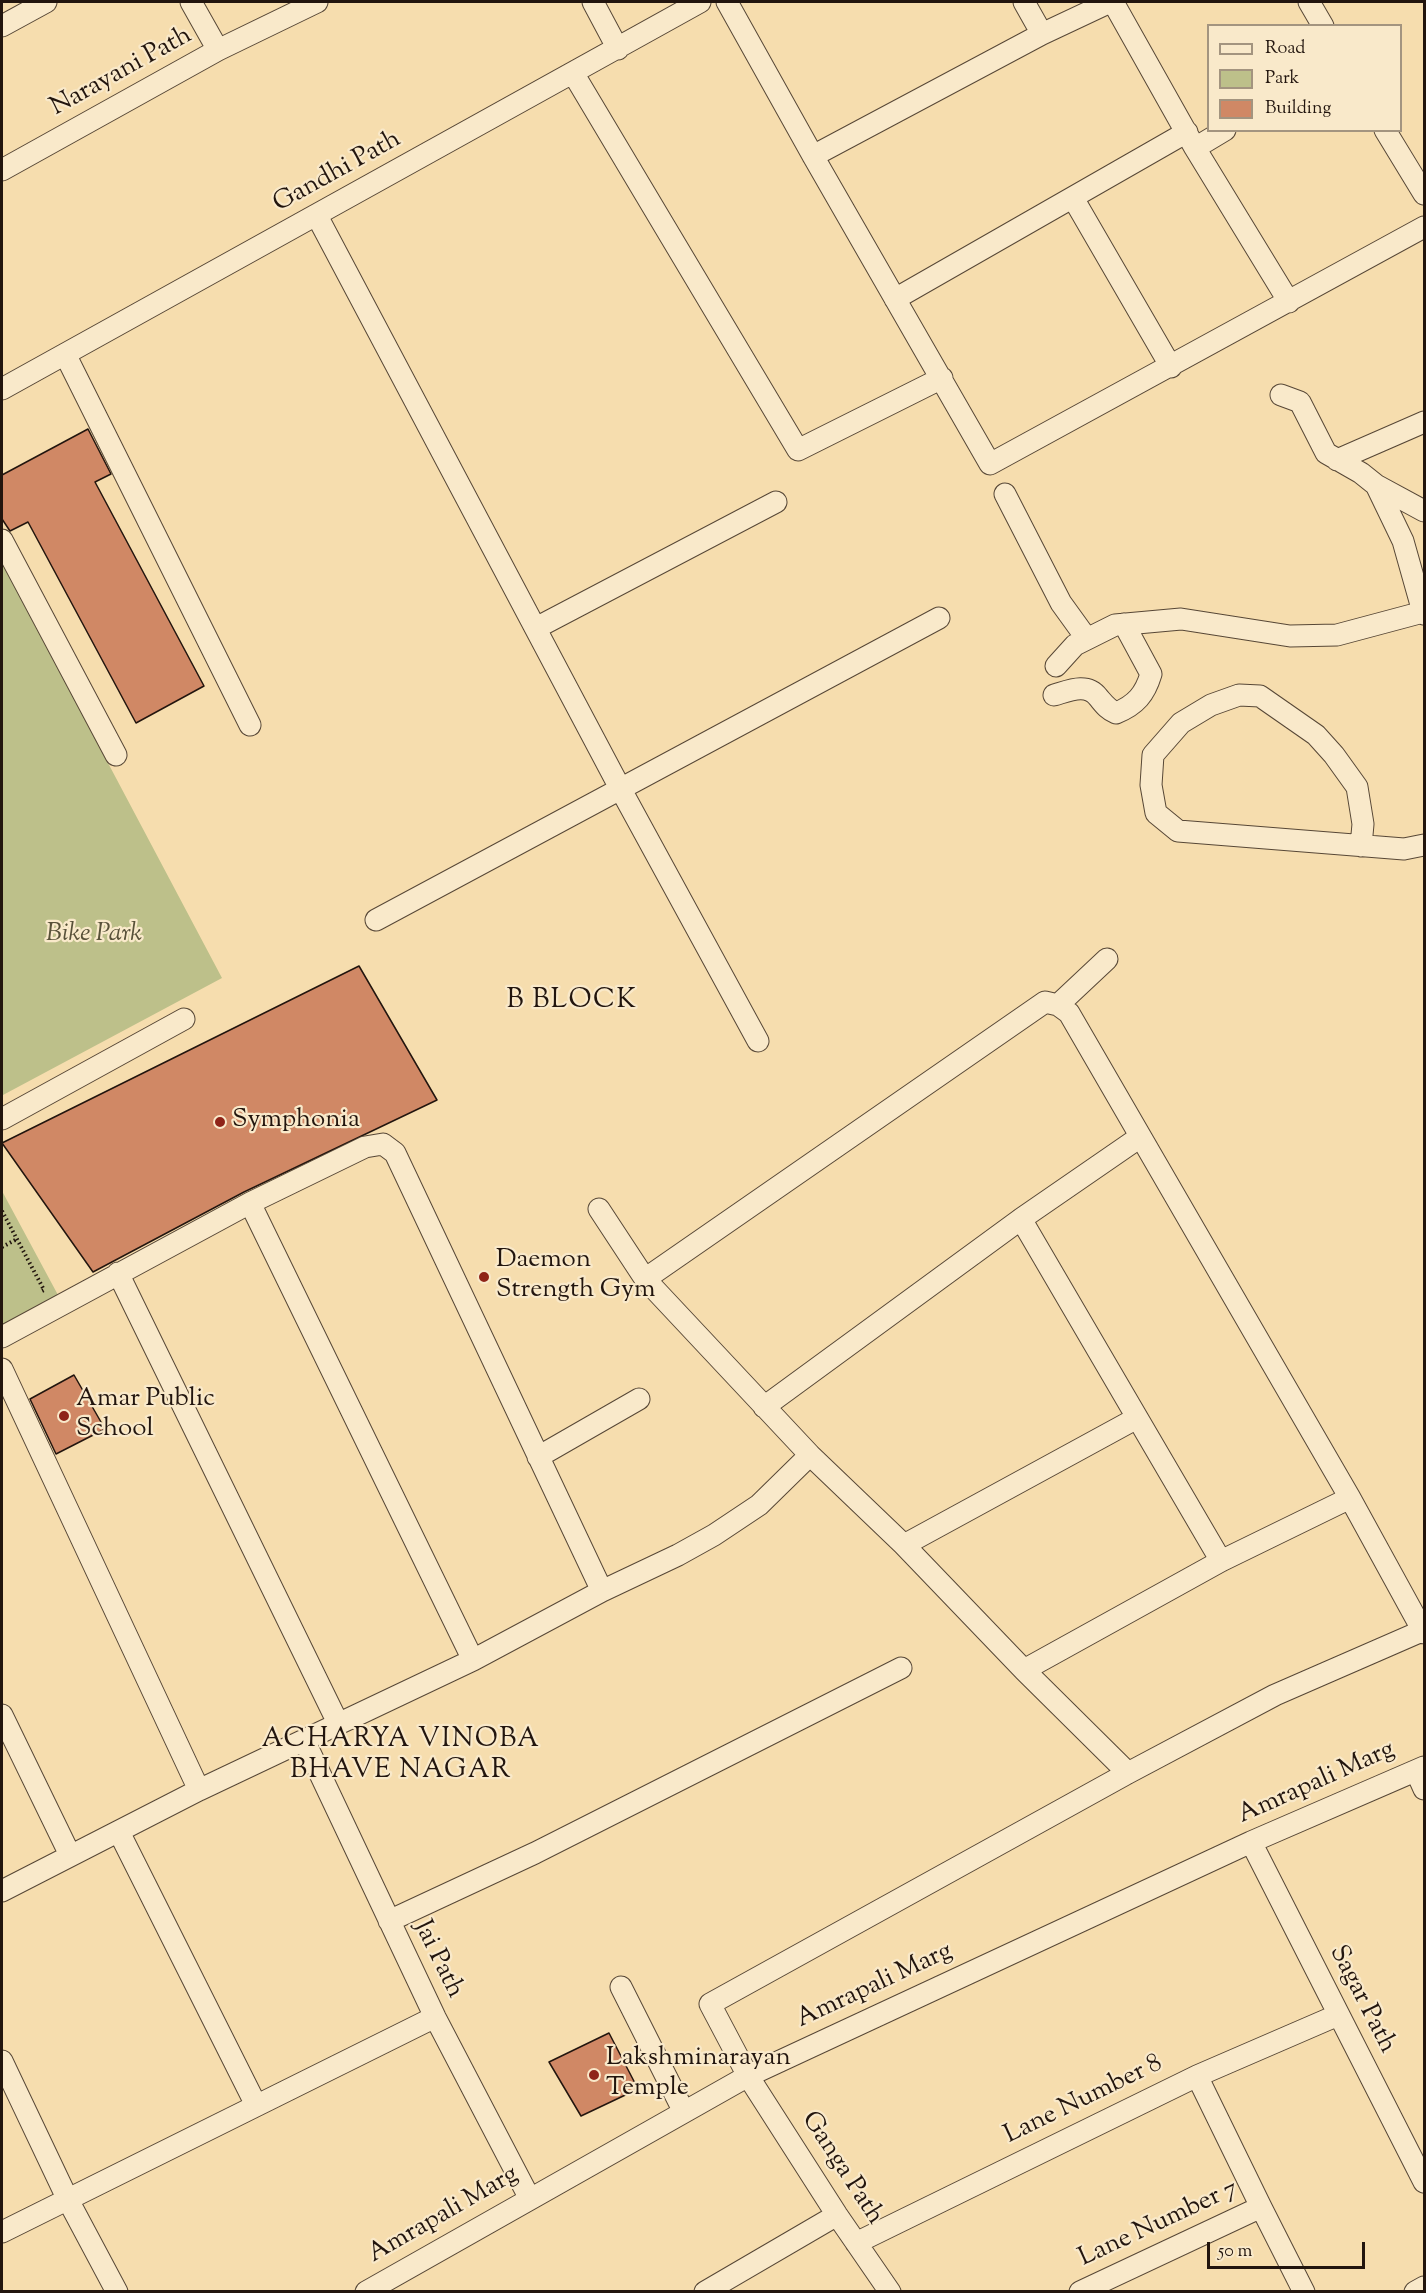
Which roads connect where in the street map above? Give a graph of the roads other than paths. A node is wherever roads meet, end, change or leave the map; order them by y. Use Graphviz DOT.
graph roads {
  1 [pos="46,2"];
  2 [pos="191,2"];
  3 [pos="317,2"];
  4 [pos="593,2"];
  5 [pos="700,2"];
  6 [pos="727,2"];
  7 [pos="1024,2"];
  8 [pos="1112,2"];
  9 [pos="1309,2"];
  10 [pos="1322,24"];
  11 [pos="2,26"];
  12 [pos="1042,34"];
  13 [pos="618,49"];
  14 [pos="219,51"];
  15 [pos="573,73"];
  16 [pos="1218,132"];
  17 [pos="1386,132"];
  18 [pos="1191,140"];
  19 [pos="813,156"];
  20 [pos="2,170"];
  21 [pos="1425,194"];
  22 [pos="1073,198"];
  23 [pos="317,216"];
  24 [pos="1425,227"];
  25 [pos="895,299"];
  26 [pos="1289,302"];
  27 [pos="65,354"];
  28 [pos="1171,367"];
  29 [pos="942,378"];
  30 [pos="2,389"];
  31 [pos="1281,395"];
  32 [pos="1425,422"];
  33 [pos="1337,459"];
  34 [pos="1376,485"];
  35 [pos="1005,494"];
  36 [pos="776,502"];
  37 [pos="1425,511"];
  38 [pos="2,540"];
  39 [pos="1424,613"];
  40 [pos="939,618"];
  41 [pos="1124,624"];
  42 [pos="536,628"];
  43 [pos="1087,639"];
  44 [pos="1056,666"];
  45 [pos="1054,695"];
  46 [pos="250,725"];
  47 [pos="116,755"];
  48 [pos="620,788"];
  49 [pos="1425,844"];
  50 [pos="1361,846"];
  51 [pos="376,921"];
  52 [pos="1107,960"];
  53 [pos="1058,1005"];
  54 [pos="184,1019"];
  55 [pos="758,1041"];
  56 [pos="2,1119"];
  57 [pos="1140,1137"];
  58 [pos="249,1203"];
  59 [pos="599,1209"];
  60 [pos="1021,1219"];
  61 [pos="118,1273"];
  62 [pos="645,1279"];
  63 [pos="2,1337"];
  64 [pos="2,1369"];
  65 [pos="639,1399"];
  66 [pos="764,1407"];
  67 [pos="1137,1418"];
  68 [pos="810,1455"];
  69 [pos="538,1457"];
  70 [pos="1350,1498"];
  71 [pos="904,1545"];
  72 [pos="1221,1561"];
  73 [pos="602,1591"];
  74 [pos="1424,1631"];
  75 [pos="473,1660"];
  76 [pos="901,1668"];
  77 [pos="1024,1670"];
  78 [pos="2,1715"];
  79 [pos="338,1723"];
  80 [pos="304,1740"];
  81 [pos="1128,1773"];
  82 [pos="1422,1776"];
  83 [pos="199,1790"];
  84 [pos="119,1832"];
  85 [pos="1251,1842"];
  86 [pos="70,1855"];
  87 [pos="2,1891"];
  88 [pos="389,1921"];
  89 [pos="621,1987"];
  90 [pos="1338,2015"];
  91 [pos="435,2017"];
  92 [pos="2,2061"];
  93 [pos="748,2076"];
  94 [pos="1197,2076"];
  95 [pos="256,2105"];
  96 [pos="684,2112"];
  97 [pos="1425,2182"];
  98 [pos="530,2199"];
  99 [pos="68,2200"];
  100 [pos="1261,2207"];
  101 [pos="837,2215"];
  102 [pos="2,2232"];
  103 [pos="856,2242"];
  104 [pos="1425,2287"];
  105 [pos="117,2292"];
  106 [pos="366,2292"];
  107 [pos="705,2292"];
  108 [pos="890,2292"];
  109 [pos="1080,2292"];
  110 [pos="1304,2292"];
  111 [pos="1415,2292"];
  1 -- 11 [label="street"];
  2 -- 14 [label="street, Narayani Path"];
  3 -- 14 [label="street"];
  4 -- 13 [label="street"];
  5 -- 13 [label="street, Gandhi Path"];
  6 -- 19 [label="street"];
  7 -- 12 [label="street"];
  8 -- 12 [label="street"];
  8 -- 18 [label="street"];
  9 -- 10 [label="street"];
  12 -- 19 [label="street"];
  13 -- 15 [label="street, Gandhi Path"];
  14 -- 20 [label="street, Narayani Path"];
  15 -- 23 [label="street, Gandhi Path"];
  15 -- 29 [label="street"];
  16 -- 18 [label="street"];
  17 -- 21 [label="street"];
  18 -- 22 [label="street"];
  18 -- 26 [label="street"];
  19 -- 25 [label="street"];
  22 -- 25 [label="street"];
  22 -- 28 [label="street"];
  23 -- 27 [label="street, Gandhi Path"];
  23 -- 42 [label="street"];
  24 -- 26 [label="street"];
  25 -- 29 [label="street"];
  26 -- 28 [label="street"];
  27 -- 30 [label="street, Gandhi Path"];
  27 -- 46 [label="street"];
  28 -- 29 [label="street"];
  31 -- 33 [label="street"];
  32 -- 33 [label="street"];
  33 -- 34 [label="street"];
  34 -- 37 [label="street"];
  34 -- 39 [label="street"];
  35 -- 43 [label="street"];
  36 -- 42 [label="street"];
  38 -- 47 [label="street"];
  39 -- 41 [label="street"];
  40 -- 48 [label="street"];
  41 -- 43 [label="street"];
  41 -- 45 [label="street"];
  42 -- 48 [label="street"];
  43 -- 44 [label="street"];
  48 -- 51 [label="street"];
  48 -- 55 [label="street"];
  49 -- 50 [label="street"];
  50 -- 50 [label="street"];
  52 -- 53 [label="street"];
  53 -- 57 [label="street"];
  53 -- 62 [label="street"];
  54 -- 56 [label="street"];
  57 -- 60 [label="street"];
  57 -- 70 [label="street"];
  58 -- 61 [label="street"];
  58 -- 69 [label="street"];
  58 -- 75 [label="street"];
  59 -- 62 [label="street"];
  60 -- 66 [label="street"];
  60 -- 67 [label="street"];
  61 -- 63 [label="street"];
  61 -- 79 [label="street"];
  62 -- 66 [label="street"];
  64 -- 83 [label="street"];
  65 -- 69 [label="street"];
  66 -- 68 [label="street"];
  67 -- 71 [label="street"];
  67 -- 72 [label="street"];
  68 -- 71 [label="street"];
  68 -- 73 [label="street"];
  69 -- 73 [label="street"];
  70 -- 72 [label="street"];
  70 -- 74 [label="street"];
  71 -- 77 [label="street"];
  72 -- 77 [label="street"];
  73 -- 75 [label="street"];
  74 -- 81 [label="street"];
  75 -- 79 [label="street"];
  76 -- 88 [label="street"];
  77 -- 81 [label="street"];
  78 -- 86 [label="street"];
  79 -- 80 [label="street"];
  80 -- 83 [label="street"];
  80 -- 88 [label="street, Jai Path"];
  81 -- 93 [label="street, Ganga Path"];
  82 -- 85 [label="street, Amrapali Marg"];
  83 -- 84 [label="street"];
  84 -- 86 [label="street"];
  84 -- 95 [label="street"];
  85 -- 90 [label="street, Sagar Path"];
  85 -- 93 [label="street, Amrapali Marg"];
  86 -- 87 [label="street"];
  88 -- 91 [label="street, Jai Path"];
  89 -- 96 [label="street"];
  90 -- 94 [label="street, Lane Number 8"];
  90 -- 97 [label="street, Sagar Path"];
  91 -- 95 [label="street"];
  91 -- 98 [label="street, Jai Path"];
  92 -- 99 [label="street"];
  93 -- 96 [label="street, Amrapali Marg"];
  93 -- 101 [label="street, Ganga Path"];
  94 -- 100 [label="street"];
  94 -- 103 [label="street, Lane Number 8"];
  95 -- 99 [label="street"];
  96 -- 98 [label="street, Amrapali Marg"];
  98 -- 106 [label="street, Amrapali Marg"];
  99 -- 102 [label="street"];
  99 -- 105 [label="street"];
  100 -- 109 [label="street, Lane Number 7"];
  100 -- 110 [label="street"];
  101 -- 103 [label="street, Ganga Path"];
  101 -- 107 [label="street"];
  103 -- 108 [label="street, Ganga Path"];
  104 -- 111 [label="street"];
}
